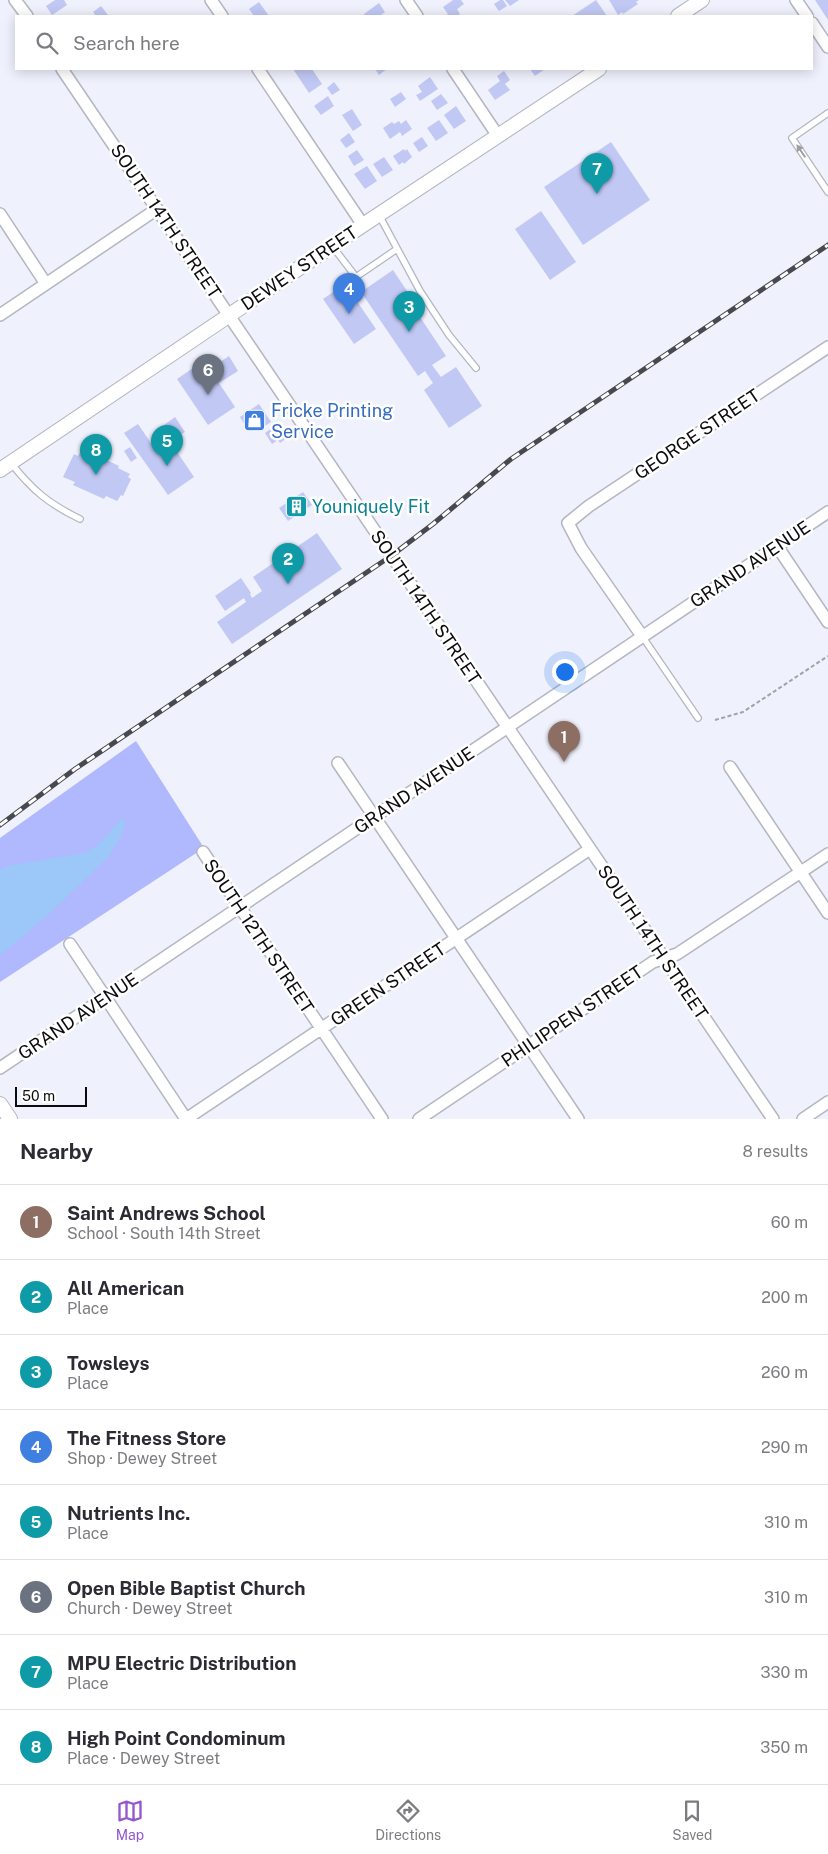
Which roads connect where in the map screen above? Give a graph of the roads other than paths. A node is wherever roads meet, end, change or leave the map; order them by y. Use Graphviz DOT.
graph roads {
  1 [pos="16,0"];
  2 [pos="211,0"];
  3 [pos="407,0"];
  4 [pos="702,0"];
  5 [pos="796,0"];
  6 [pos="25,15"];
  7 [pos="221,15"];
  8 [pos="416,15"];
  9 [pos="680,15"];
  10 [pos="806,15"];
  11 [pos="813,24"];
  12 [pos="828,47"];
  13 [pos="63,70"];
  14 [pos="259,70"];
  15 [pos="453,70"];
  16 [pos="597,70"];
  17 [pos="828,113"];
  18 [pos="498,136"];
  19 [pos="828,192"];
  20 [pos="157,208"];
  21 [pos="0,214"];
  22 [pos="379,215"];
  23 [pos="363,225"];
  24 [pos="332,246"];
  25 [pos="398,249"];
  26 [pos="46,284"];
  27 [pos="0,315"];
  28 [pos="230,315"];
  29 [pos="828,347"];
  30 [pos="476,368"];
  31 [pos="5,467"];
  32 [pos="828,512"];
  33 [pos="80,519"];
  34 [pos="777,546"];
  35 [pos="828,622"];
  36 [pos="642,636"];
  37 [pos="698,718"];
  38 [pos="508,727"];
  39 [pos="338,763"];
  40 [pos="730,767"];
  41 [pos="375,817"];
  42 [pos="590,849"];
  43 [pos="203,852"];
  44 [pos="828,854"];
  45 [pos="800,872"];
  46 [pos="239,906"];
  47 [pos="828,913"];
  48 [pos="455,938"];
  49 [pos="70,944"];
  50 [pos="664,958"];
  51 [pos="106,997"];
  52 [pos="322,1028"];
  53 [pos="528,1045"];
  54 [pos="0,1068"];
  55 [pos="828,1102"];
  56 [pos="0,1104"];
  57 [pos="10,1119"];
  58 [pos="186,1119"];
  59 [pos="382,1119"];
  60 [pos="419,1119"];
  61 [pos="578,1119"];
  62 [pos="773,1119"];
  63 [pos="803,1119"];
  1 -- 6 [label="street"];
  2 -- 7 [label="street"];
  3 -- 8 [label="street"];
  4 -- 9 [label="street"];
  5 -- 10 [label="street"];
  11 -- 12 [label="street"];
  13 -- 20 [label="street, SOUTH 14TH STREET"];
  14 -- 23 [label="street"];
  15 -- 18 [label="street"];
  16 -- 18 [label="street, DEWEY STREET"];
  19 -- 17 [label="lane, one-way"];
  18 -- 22 [label="street, DEWEY STREET"];
  20 -- 26 [label="street"];
  20 -- 28 [label="street, SOUTH 14TH STREET"];
  21 -- 26 [label="street"];
  22 -- 23 [label="street, DEWEY STREET"];
  22 -- 25 [label="lane"];
  23 -- 24 [label="street, DEWEY STREET"];
  24 -- 25 [label="lane"];
  24 -- 28 [label="street, DEWEY STREET"];
  25 -- 30 [label="lane"];
  26 -- 27 [label="street"];
  28 -- 31 [label="street, DEWEY STREET"];
  28 -- 38 [label="street, SOUTH 14TH STREET"];
  29 -- 36 [label="street, GEORGE STREET"];
  31 -- 33 [label="lane"];
  32 -- 34 [label="street, GRAND AVENUE"];
  34 -- 35 [label="street"];
  34 -- 36 [label="street, GRAND AVENUE"];
  36 -- 37 [label="lane"];
  36 -- 38 [label="street, GRAND AVENUE"];
  38 -- 41 [label="street, GRAND AVENUE"];
  38 -- 42 [label="street, SOUTH 14TH STREET"];
  39 -- 41 [label="street"];
  40 -- 45 [label="street"];
  41 -- 46 [label="street, GRAND AVENUE"];
  41 -- 48 [label="street"];
  42 -- 48 [label="street, GREEN STREET"];
  42 -- 50 [label="street, SOUTH 14TH STREET"];
  43 -- 46 [label="street, SOUTH 12TH STREET"];
  44 -- 45 [label="street, PHILIPPEN STREET"];
  45 -- 47 [label="street"];
  45 -- 50 [label="street, PHILIPPEN STREET"];
  46 -- 51 [label="street, GRAND AVENUE"];
  46 -- 52 [label="street, SOUTH 12TH STREET"];
  48 -- 52 [label="street, GREEN STREET"];
  48 -- 53 [label="street"];
  49 -- 51 [label="street"];
  50 -- 53 [label="street, PHILIPPEN STREET"];
  50 -- 62 [label="street, SOUTH 14TH STREET"];
  51 -- 54 [label="street, GRAND AVENUE"];
  51 -- 58 [label="street"];
  52 -- 58 [label="street, GREEN STREET"];
  52 -- 59 [label="street, SOUTH 12TH STREET"];
  53 -- 60 [label="street, PHILIPPEN STREET"];
  53 -- 61 [label="street"];
  55 -- 63 [label="street"];
  56 -- 57 [label="street"];
}
